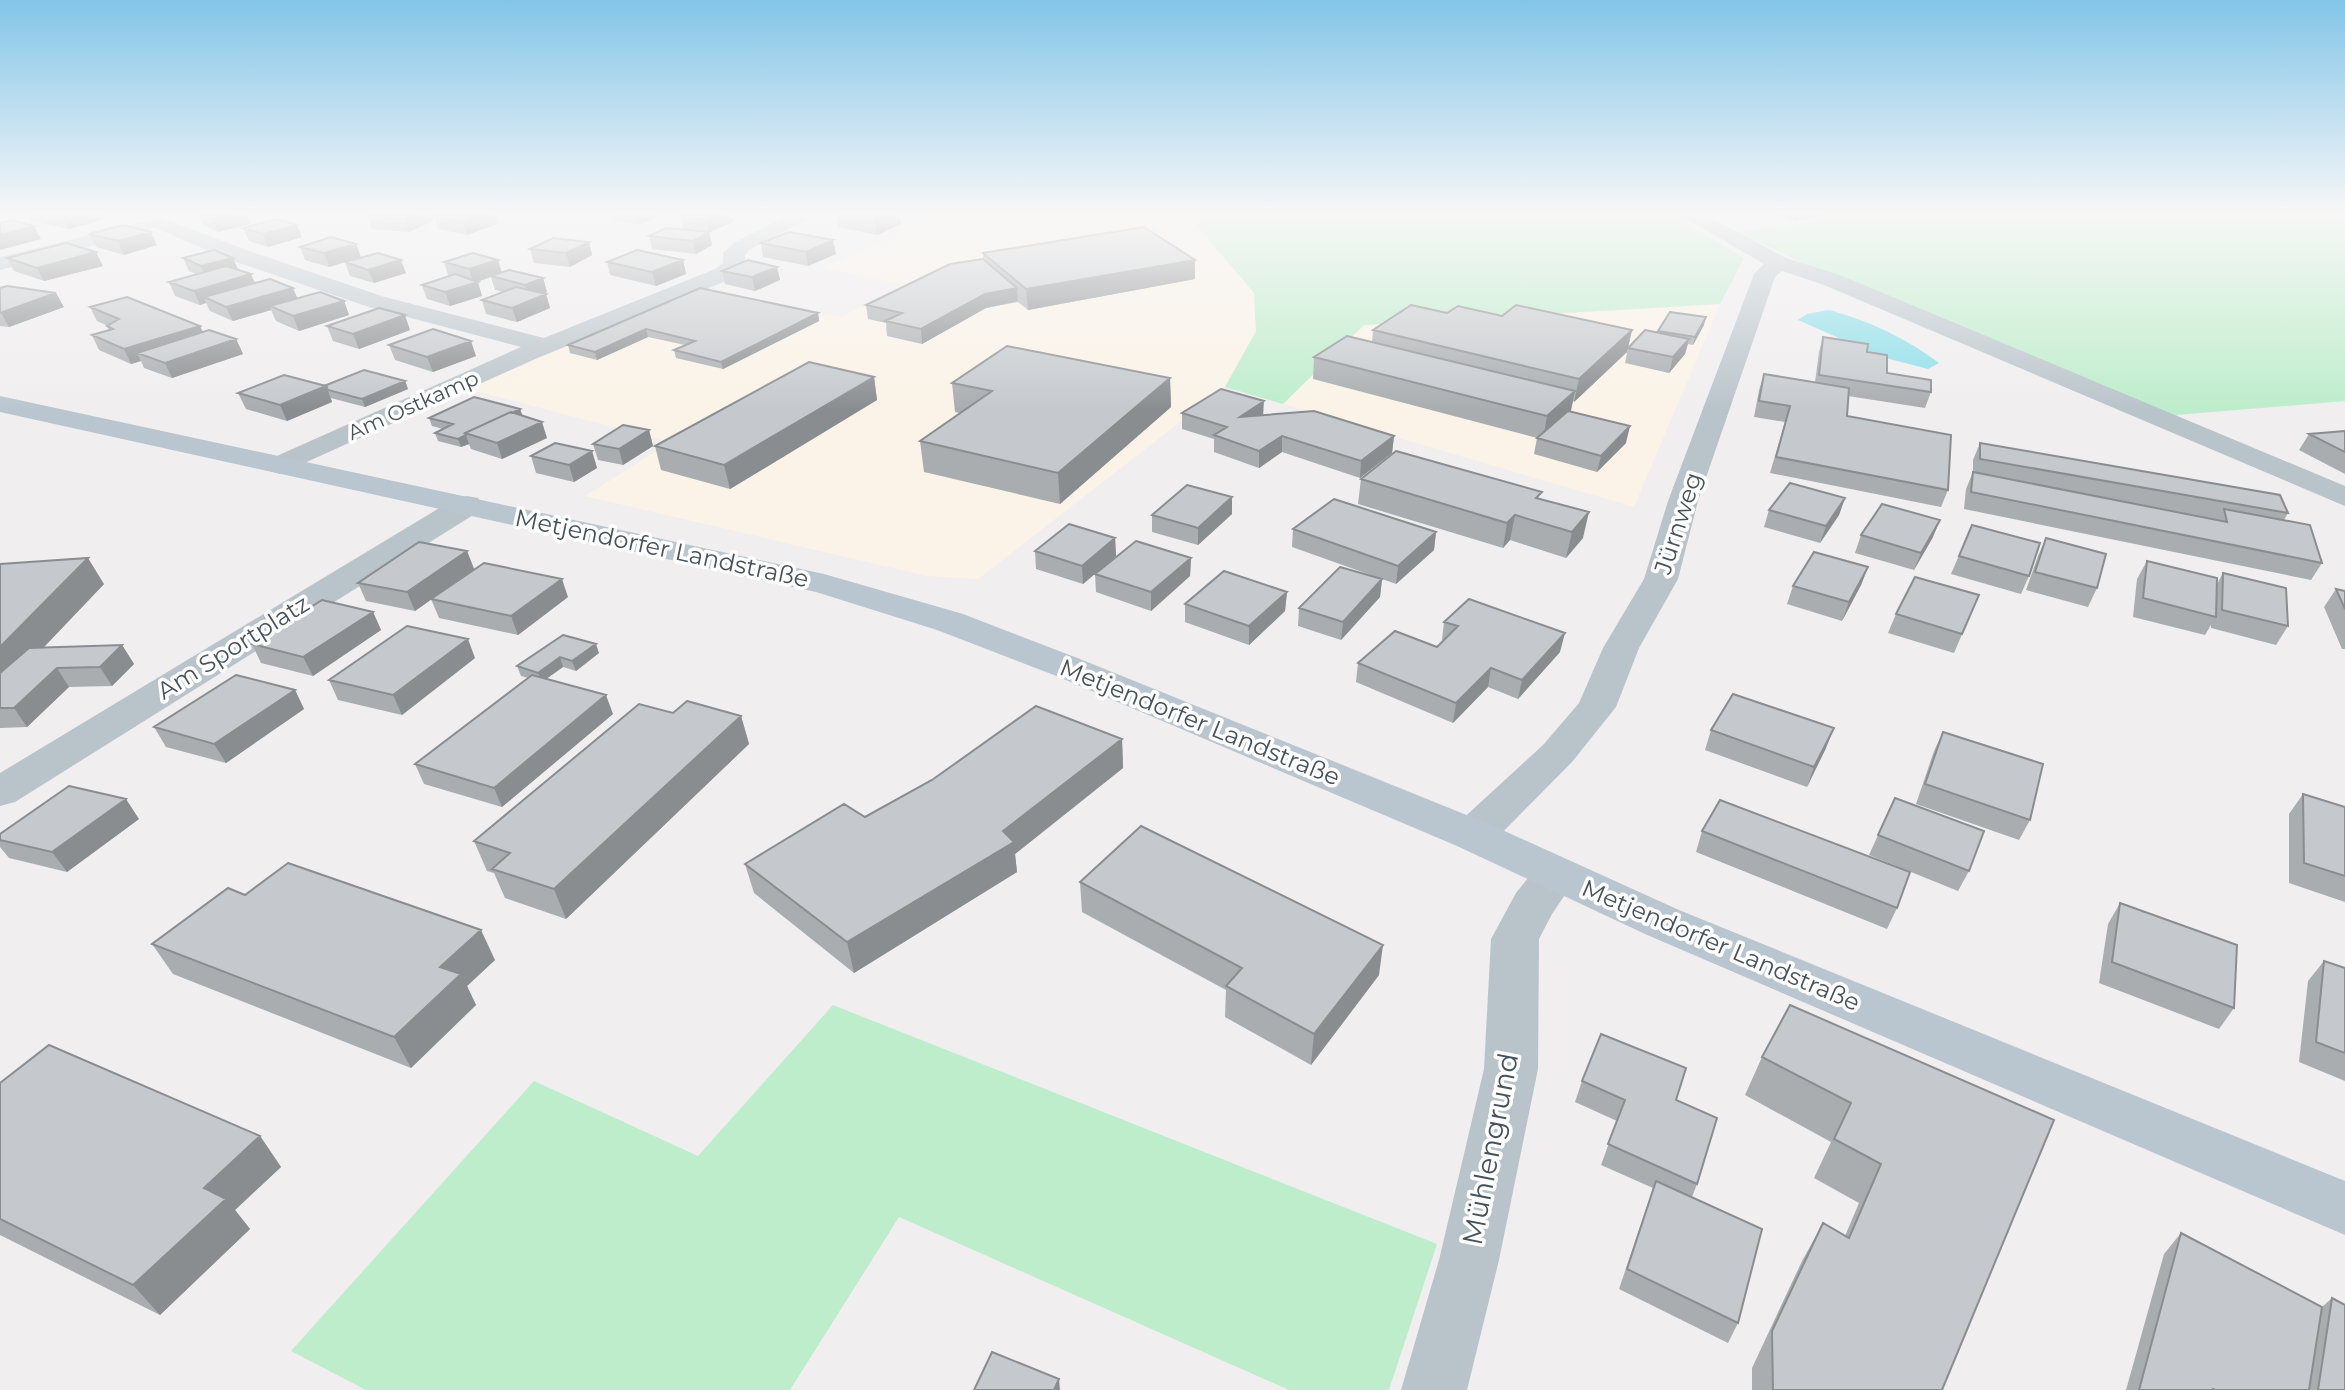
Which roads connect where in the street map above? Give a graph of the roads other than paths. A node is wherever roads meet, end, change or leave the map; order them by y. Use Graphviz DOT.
graph roads {
  1 [pos="312,280"];
  2 [pos="709,280"];
  3 [pos="1763,280"];
  4 [pos="1832,280"];
  5 [pos="546,346"];
  6 [pos="0,404"];
  7 [pos="280,465"];
  8 [pos="2345,497"];
  9 [pos="467,505"];
  10 [pos="0,792"];
  11 [pos="1473,835"];
  12 [pos="1556,874"];
  13 [pos="2345,1208"];
  14 [pos="1434,1390"];
  1 -- 5 [label="street"];
  2 -- 5 [label="street, Am Ostkamp"];
  3 -- 11 [label="street, Jürnweg"];
  4 -- 8 [label="street"];
  5 -- 7 [label="street, Am Ostkamp"];
  6 -- 7 [label="main road, Metjendorfer Landstraße"];
  7 -- 9 [label="main road, Metjendorfer Landstraße"];
  9 -- 10 [label="street, Am Sportplatz"];
  9 -- 11 [label="main road, Metjendorfer Landstraße"];
  11 -- 12 [label="main road, Metjendorfer Landstraße"];
  12 -- 13 [label="main road, Metjendorfer Landstraße"];
  12 -- 14 [label="street, Mühlengrund"];
}
